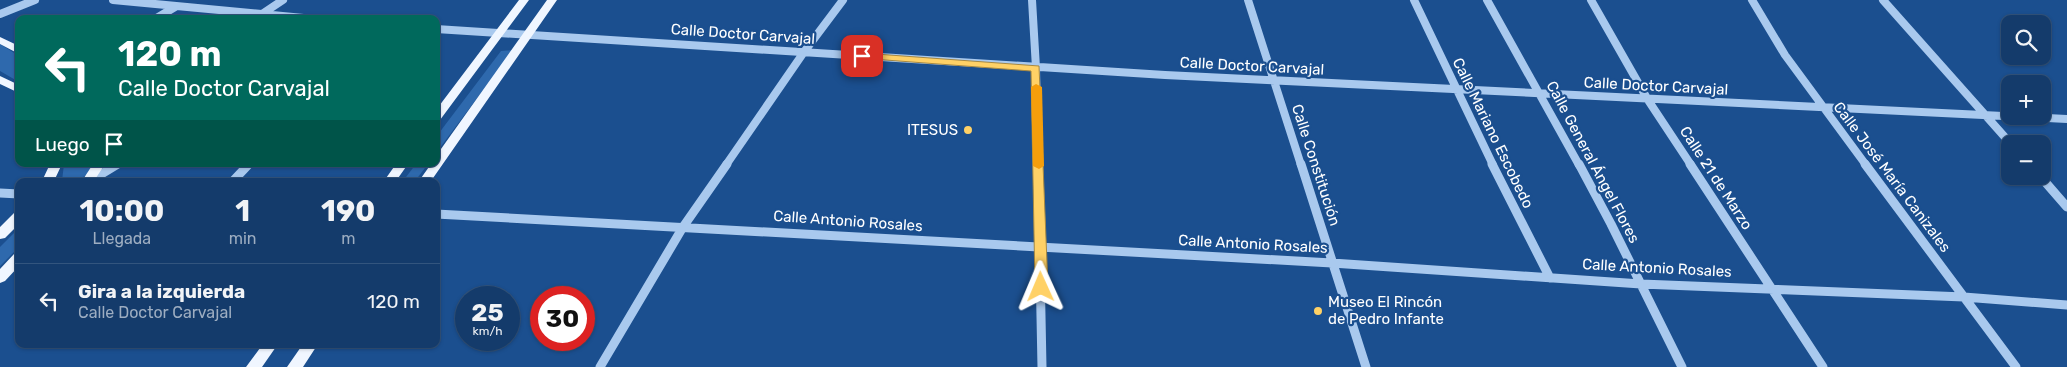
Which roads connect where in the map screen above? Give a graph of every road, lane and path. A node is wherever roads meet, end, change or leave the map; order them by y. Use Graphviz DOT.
graph roads {
  1 [pos="35,0"];
  2 [pos="113,0"];
  3 [pos="283,0"];
  4 [pos="524,0"];
  5 [pos="552,0"];
  6 [pos="843,0"];
  7 [pos="1032,0"];
  8 [pos="1248,0"];
  9 [pos="1414,0"];
  10 [pos="1487,0"];
  11 [pos="1592,0"];
  12 [pos="1752,0"];
  13 [pos="1883,0"];
  14 [pos="176,6"];
  15 [pos="0,14"];
  16 [pos="262,14"];
  17 [pos="161,15"];
  18 [pos="272,15"];
  19 [pos="440,29"];
  20 [pos="498,34"];
  21 [pos="528,35"];
  22 [pos="0,40"];
  23 [pos="15,49"];
  24 [pos="804,52"];
  25 [pos="1036,68"];
  26 [pos="0,79"];
  27 [pos="1272,80"];
  28 [pos="15,88"];
  29 [pos="1456,89"];
  30 [pos="1542,94"];
  31 [pos="1648,100"];
  32 [pos="1824,109"];
  33 [pos="440,113"];
  34 [pos="1985,116"];
  35 [pos="2067,119"];
  36 [pos="2003,135"];
  37 [pos="440,161"];
  38 [pos="97,167"];
  39 [pos="113,167"];
  40 [pos="246,167"];
  41 [pos="400,167"];
  42 [pos="436,167"];
  43 [pos="91,178"];
  44 [pos="94,178"];
  45 [pos="236,178"];
  46 [pos="392,178"];
  47 [pos="428,178"];
  48 [pos="2048,185"];
  49 [pos="0,193"];
  50 [pos="15,194"];
  51 [pos="2066,205"];
  52 [pos="440,214"];
  53 [pos="15,220"];
  54 [pos="683,227"];
  55 [pos="0,235"];
  56 [pos="1041,247"];
  57 [pos="15,262"];
  58 [pos="1332,263"];
  59 [pos="0,278"];
  60 [pos="1550,278"];
  61 [pos="1641,284"];
  62 [pos="1771,288"];
  63 [pos="1964,297"];
  64 [pos="2067,305"];
  65 [pos="268,348"];
  66 [pos="308,348"];
  67 [pos="254,367"];
  68 [pos="294,367"];
  69 [pos="600,367"];
  70 [pos="1042,367"];
  71 [pos="1366,367"];
  72 [pos="1682,367"];
  73 [pos="1823,367"];
  74 [pos="2016,367"];
  1 -- 15 [label="street"];
  2 -- 14 [label="street"];
  3 -- 16 [label="street"];
  4 -- 20 [label="main road"];
  5 -- 21 [label="main road"];
  6 -- 24 [label="street"];
  7 -- 25 [label="street"];
  8 -- 27 [label="street, Calle Constitución"];
  9 -- 29 [label="street, Calle Mariano Escobedo"];
  10 -- 30 [label="street, Calle General Ángel Flores"];
  11 -- 31 [label="street, Calle 21 de Marzo"];
  12 -- 32 [label="street, Calle José María Canizales"];
  13 -- 34 [label="street"];
  14 -- 16 [label="street"];
  14 -- 17 [label="street"];
  16 -- 18 [label="street"];
  19 -- 20 [label="street, Calle Doctor Carvajal"];
  20 -- 21 [label="street, Calle Doctor Carvajal"];
  20 -- 33 [label="main road"];
  21 -- 24 [label="street, Calle Doctor Carvajal"];
  21 -- 37 [label="main road"];
  22 -- 23 [label="main road"];
  24 -- 25 [label="street, Calle Doctor Carvajal"];
  24 -- 54 [label="street"];
  25 -- 27 [label="street, Calle Doctor Carvajal"];
  25 -- 56 [label="street"];
  26 -- 28 [label="main road"];
  27 -- 29 [label="street, Calle Doctor Carvajal"];
  27 -- 58 [label="street, Calle Constitución"];
  29 -- 30 [label="street, Calle Doctor Carvajal"];
  29 -- 60 [label="street, Calle Mariano Escobedo"];
  30 -- 31 [label="street, Calle Doctor Carvajal"];
  30 -- 61 [label="street, Calle General Ángel Flores"];
  31 -- 32 [label="street, Calle Doctor Carvajal"];
  31 -- 62 [label="street, Calle 21 de Marzo"];
  32 -- 34 [label="street, Calle Doctor Carvajal"];
  32 -- 63 [label="street, Calle José María Canizales"];
  34 -- 35 [label="street, Calle Doctor Carvajal"];
  34 -- 36 [label="street"];
  38 -- 43 [label="main road"];
  39 -- 44 [label="street"];
  40 -- 45 [label="street"];
  41 -- 46 [label="main road"];
  42 -- 47 [label="main road"];
  48 -- 51 [label="street"];
  49 -- 50 [label="street"];
  52 -- 54 [label="street, Calle Antonio Rosales"];
  53 -- 55 [label="main road"];
  54 -- 56 [label="street, Calle Antonio Rosales"];
  54 -- 69 [label="street"];
  56 -- 58 [label="street, Calle Antonio Rosales"];
  56 -- 70 [label="street"];
  57 -- 59 [label="main road"];
  58 -- 60 [label="street, Calle Antonio Rosales"];
  58 -- 71 [label="street, Calle Constitución"];
  60 -- 61 [label="street, Calle Antonio Rosales"];
  61 -- 62 [label="street, Calle Antonio Rosales"];
  61 -- 72 [label="street, Calle General Ángel Flores"];
  62 -- 63 [label="street, Calle Antonio Rosales"];
  62 -- 73 [label="street, Calle 21 de Marzo"];
  63 -- 64 [label="street, Calle Antonio Rosales"];
  63 -- 74 [label="street, Calle José María Canizales"];
  65 -- 67 [label="main road"];
  66 -- 68 [label="main road"];
}
